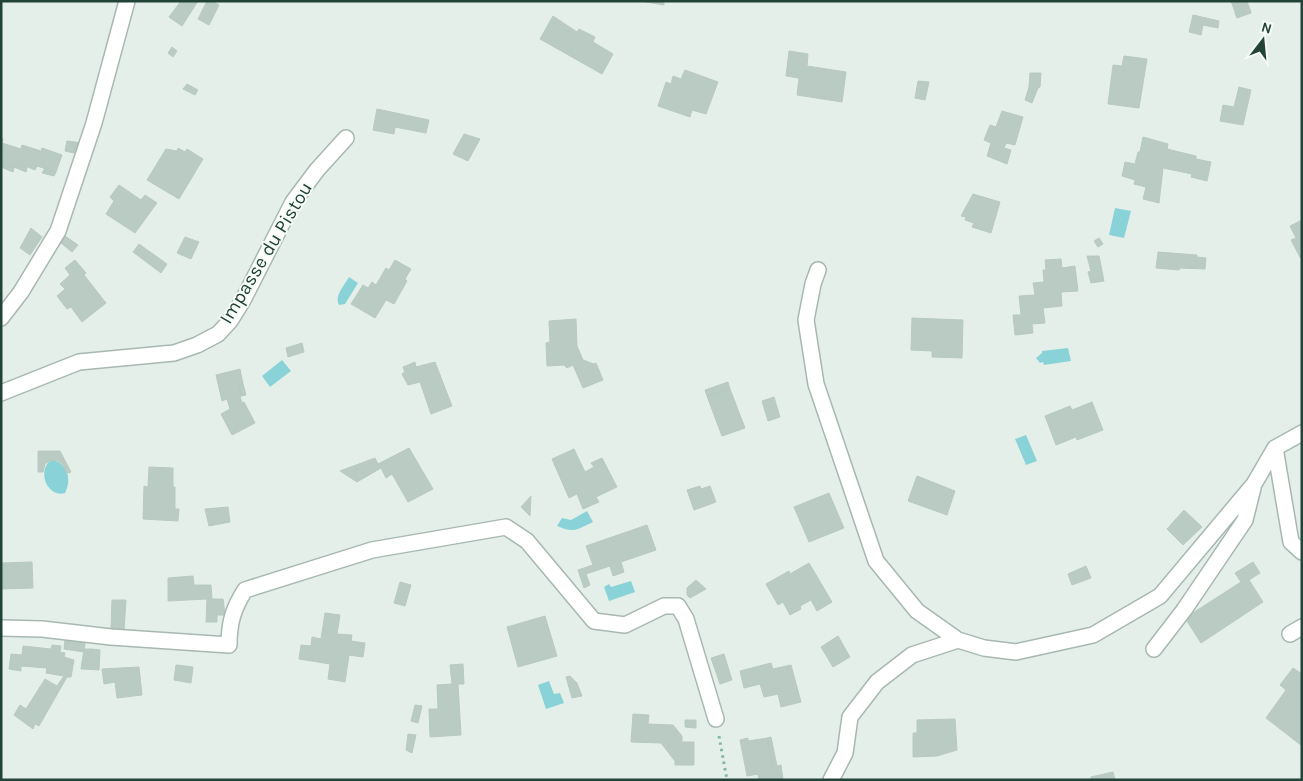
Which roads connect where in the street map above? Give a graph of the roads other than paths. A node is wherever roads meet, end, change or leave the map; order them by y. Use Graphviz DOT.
graph roads {
  1 [pos="127,1"];
  2 [pos="346,138"];
  3 [pos="818,270"];
  4 [pos="1,318"];
  5 [pos="1,394"];
  6 [pos="1302,433"];
  7 [pos="1275,448"];
  8 [pos="1254,484"];
  9 [pos="1302,552"];
  10 [pos="1,628"];
  11 [pos="958,640"];
  12 [pos="1154,649"];
  13 [pos="716,718"];
  14 [pos="831,780"];
  1 -- 4 [label="street"];
  2 -- 5 [label="street, Impasse du Pistou"];
  3 -- 11 [label="street"];
  6 -- 7 [label="street"];
  7 -- 8 [label="street"];
  7 -- 9 [label="street"];
  8 -- 11 [label="street"];
  8 -- 12 [label="street"];
  10 -- 13 [label="street"];
  11 -- 14 [label="street"];
}
